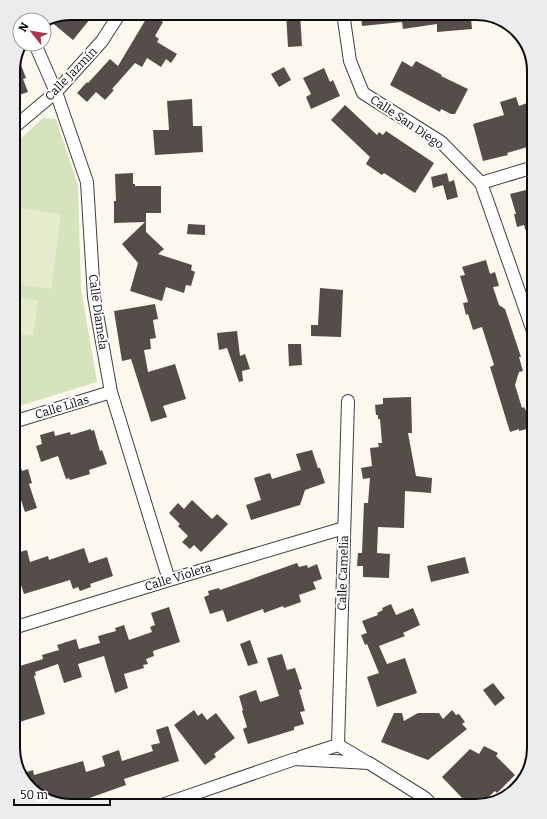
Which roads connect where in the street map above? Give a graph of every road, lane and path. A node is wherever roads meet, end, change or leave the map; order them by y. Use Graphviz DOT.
graph roads {
  1 [pos="116,20"];
  2 [pos="344,20"];
  3 [pos="38,52"];
  4 [pos="56,92"];
  5 [pos="20,122"];
  6 [pos="527,169"];
  7 [pos="481,183"];
  8 [pos="527,304"];
  9 [pos="111,392"];
  10 [pos="348,401"];
  11 [pos="20,420"];
  12 [pos="344,528"];
  13 [pos="168,580"];
  14 [pos="20,626"];
  15 [pos="338,745"];
  16 [pos="295,760"];
  17 [pos="369,763"];
  18 [pos="194,799"];
  19 [pos="427,799"];
  1 -- 4 [label="street, Calle Jazmín"];
  2 -- 7 [label="street, Calle San Diego"];
  3 -- 4 [label="street, Calle Diamela"];
  4 -- 5 [label="street, Calle Jazmín"];
  4 -- 9 [label="street, Calle Diamela"];
  6 -- 7 [label="street"];
  7 -- 8 [label="street, Calle San Diego"];
  9 -- 11 [label="street, Calle Lilas"];
  9 -- 13 [label="street, Calle Diamela"];
  10 -- 12 [label="street, Calle Camelia"];
  12 -- 13 [label="street, Calle Violeta"];
  12 -- 15 [label="street, Calle Camelia"];
  13 -- 14 [label="street, Calle Violeta"];
  15 -- 16 [label="street"];
  15 -- 17 [label="street"];
  16 -- 17 [label="street"];
  16 -- 18 [label="street"];
  17 -- 19 [label="street"];
}
